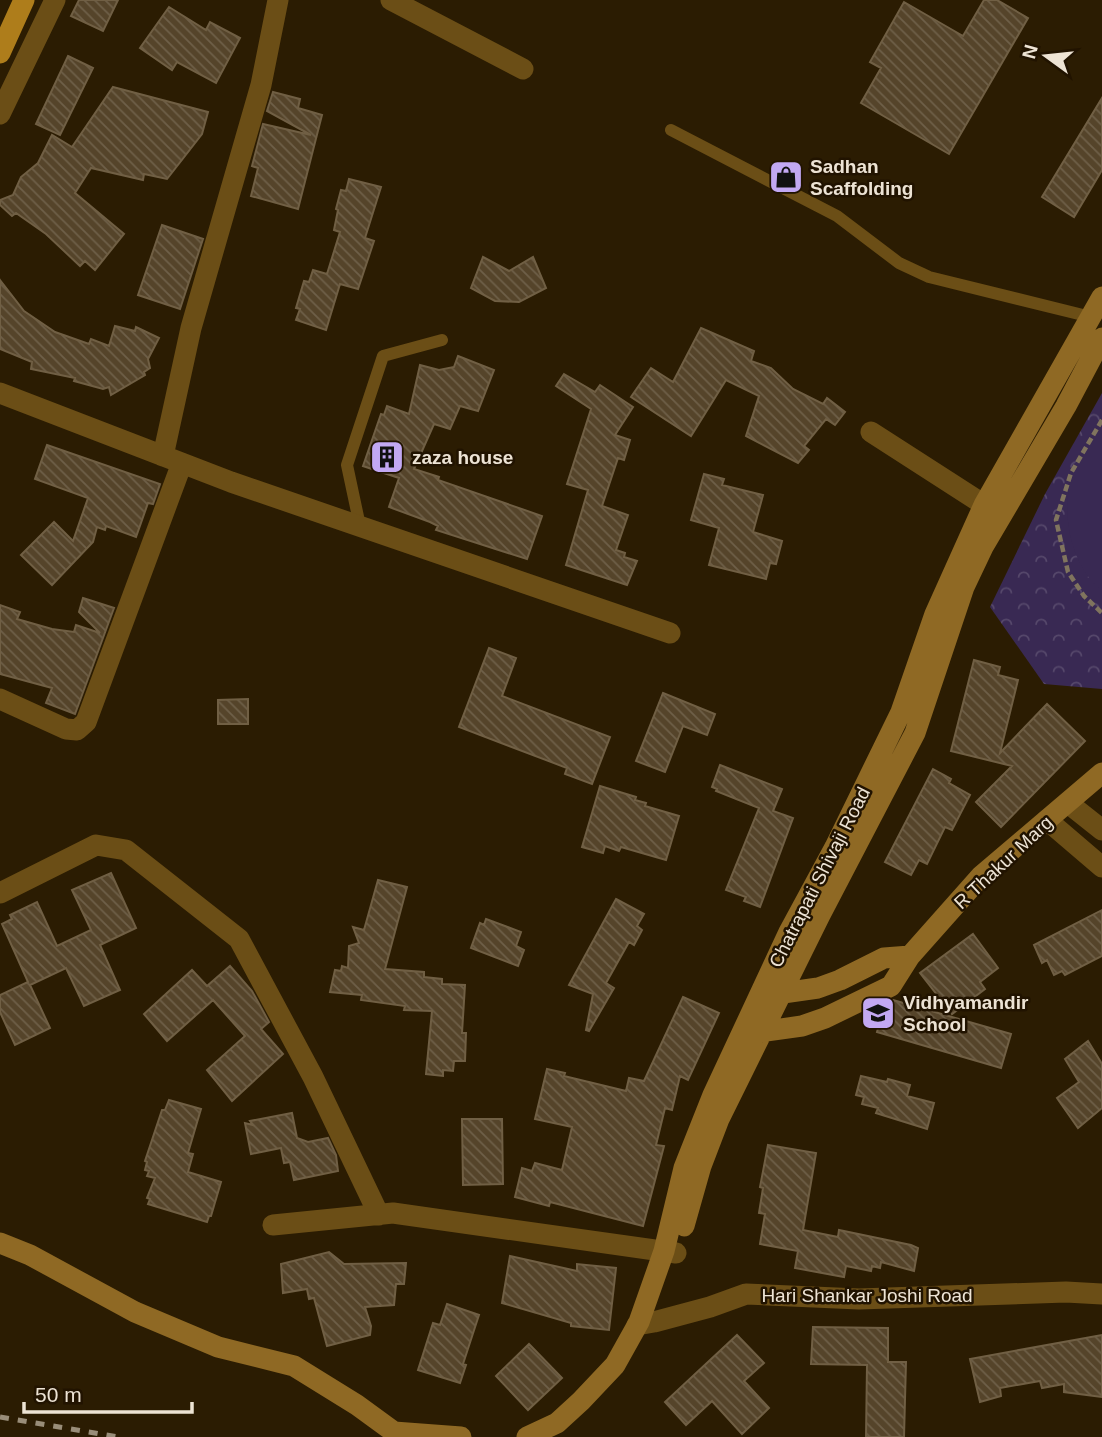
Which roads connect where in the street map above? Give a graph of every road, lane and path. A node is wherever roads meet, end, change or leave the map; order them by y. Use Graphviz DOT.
graph roads {
  1 [pos="24,0"];
  2 [pos="55,0"];
  3 [pos="278,0"];
  4 [pos="391,0"];
  5 [pos="0,53"];
  6 [pos="523,69"];
  7 [pos="0,114"];
  8 [pos="670,130"];
  9 [pos="1102,298"];
  10 [pos="1091,317"];
  11 [pos="1102,338"];
  12 [pos="442,341"];
  13 [pos="0,393"];
  14 [pos="1102,420"];
  15 [pos="871,432"];
  16 [pos="173,460"];
  17 [pos="993,511"];
  18 [pos="360,526"];
  19 [pos="1102,613"];
  20 [pos="670,633"];
  21 [pos="0,699"];
  22 [pos="1102,773"];
  23 [pos="1068,803"];
  24 [pos="1047,820"];
  25 [pos="1102,830"];
  26 [pos="1102,867"];
  27 [pos="0,893"];
  28 [pos="910,956"];
  29 [pos="770,995"];
  30 [pos="752,1032"];
  31 [pos="379,1215"];
  32 [pos="273,1225"];
  33 [pos="0,1242"];
  34 [pos="670,1252"];
  35 [pos="1102,1294"];
  36 [pos="646,1324"];
  37 [pos="393,1435"];
  38 [pos="461,1437"];
  39 [pos="527,1437"];
  40 [pos="558,1437"];
  1 -- 5 [label="main road"];
  2 -- 7 [label="street"];
  3 -- 16 [label="street"];
  4 -- 6 [label="street"];
  8 -- 10 [label="lane"];
  9 -- 10 [label="main road"];
  10 -- 17 [label="main road"];
  11 -- 17 [label="main road"];
  12 -- 18 [label="lane"];
  13 -- 16 [label="street"];
  14 -- 19 [label="path"];
  15 -- 17 [label="street"];
  16 -- 18 [label="street"];
  16 -- 21 [label="street"];
  17 -- 29 [label="main road"];
  18 -- 20 [label="street"];
  22 -- 23 [label="main road, R Thakur Marg"];
  23 -- 24 [label="main road, R Thakur Marg"];
  23 -- 25 [label="street"];
  24 -- 26 [label="street"];
  24 -- 28 [label="main road, R Thakur Marg"];
  27 -- 31 [label="street"];
  28 -- 29 [label="main road"];
  28 -- 30 [label="main road, R Thakur Marg"];
  29 -- 30 [label="main road"];
  30 -- 34 [label="main road"];
  31 -- 32 [label="street"];
  31 -- 34 [label="street"];
  33 -- 37 [label="main road"];
  34 -- 36 [label="main road"];
  35 -- 36 [label="street, Hari Shankar Joshi Road"];
  36 -- 39 [label="main road"];
  36 -- 40 [label="main road"];
  37 -- 38 [label="main road"];
}
